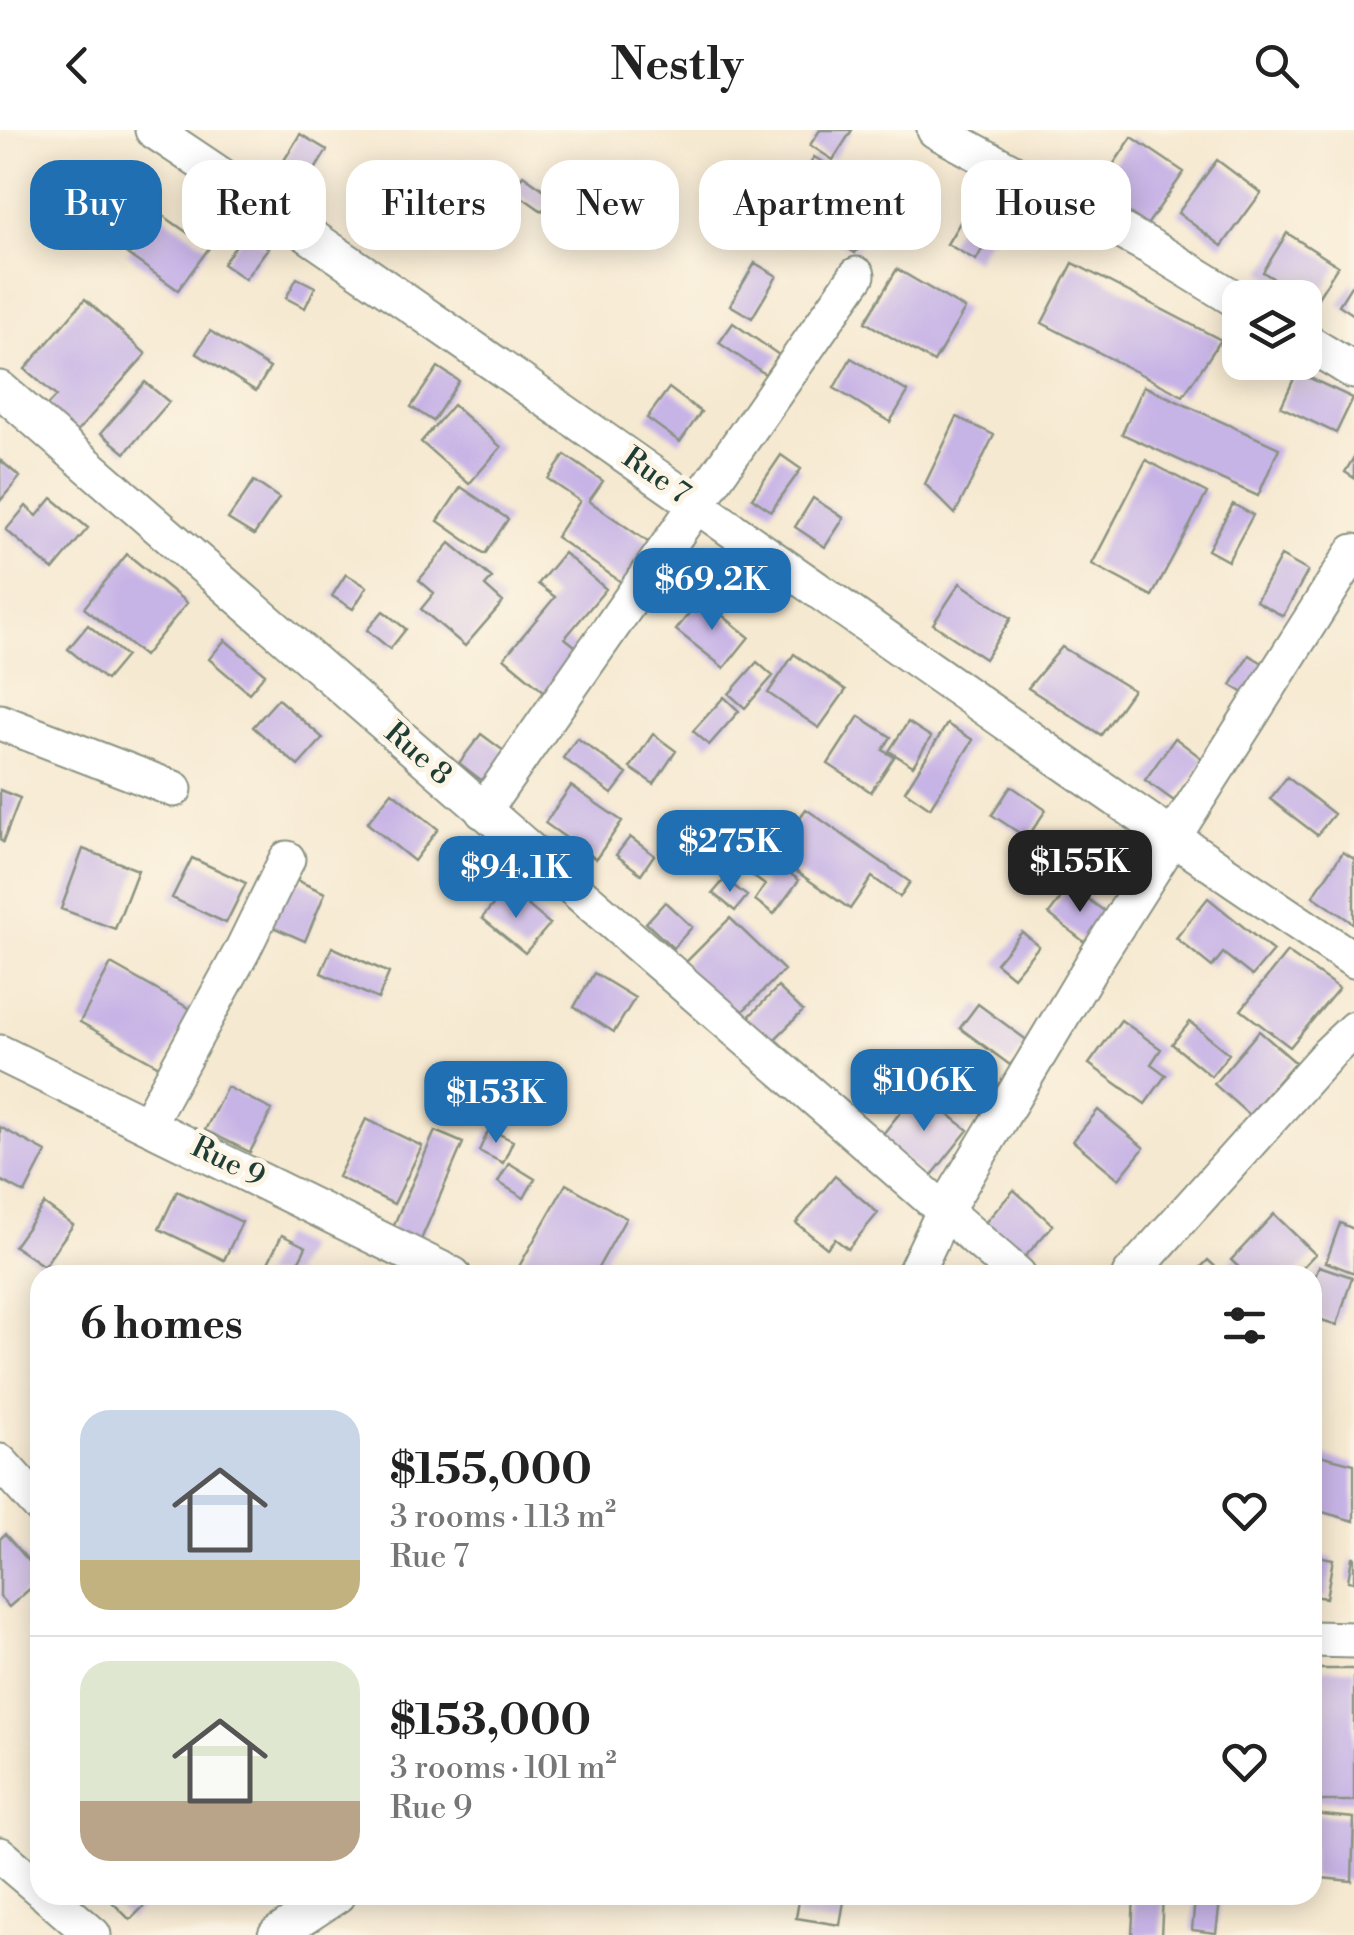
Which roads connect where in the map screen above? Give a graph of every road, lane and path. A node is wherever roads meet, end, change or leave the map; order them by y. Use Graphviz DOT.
graph roads {
  1 [pos="153,130"];
  2 [pos="934,130"];
  3 [pos="857,275"];
  4 [pos="1222,291"];
  5 [pos="1322,352"];
  6 [pos="1354,371"];
  7 [pos="0,389"];
  8 [pos="697,505"];
  9 [pos="1354,552"];
  10 [pos="0,722"];
  11 [pos="174,789"];
  12 [pos="483,810"];
  13 [pos="1173,840"];
  14 [pos="287,859"];
  15 [pos="1354,960"];
  16 [pos="1354,1030"];
  17 [pos="0,1053"];
  18 [pos="148,1123"];
  19 [pos="944,1212"];
  20 [pos="434,1265"];
  21 [pos="919,1265"];
  22 [pos="1006,1265"];
  23 [pos="1139,1265"];
  24 [pos="0,1462"];
  25 [pos="30,1495"];
  26 [pos="1322,1640"];
  27 [pos="1354,1640"];
  28 [pos="0,1855"];
  29 [pos="30,1880"];
  30 [pos="58,1905"];
  31 [pos="322,1905"];
  32 [pos="93,1935"];
  33 [pos="276,1935"];
  1 -- 8 [label="street, Rue 7"];
  2 -- 4 [label="street"];
  3 -- 8 [label="street"];
  5 -- 6 [label="street"];
  7 -- 12 [label="street, Rue 8"];
  8 -- 12 [label="street"];
  8 -- 13 [label="street, Rue 7"];
  9 -- 13 [label="street"];
  10 -- 11 [label="street"];
  12 -- 19 [label="street, Rue 8"];
  13 -- 15 [label="street, Rue 7"];
  13 -- 19 [label="street"];
  14 -- 18 [label="street"];
  16 -- 23 [label="street"];
  17 -- 18 [label="street, Rue 9"];
  18 -- 20 [label="street, Rue 9"];
  19 -- 21 [label="street"];
  19 -- 22 [label="street, Rue 8"];
  24 -- 25 [label="street"];
  26 -- 27 [label="street"];
  28 -- 29 [label="street"];
  30 -- 32 [label="street"];
  31 -- 33 [label="street"];
}
